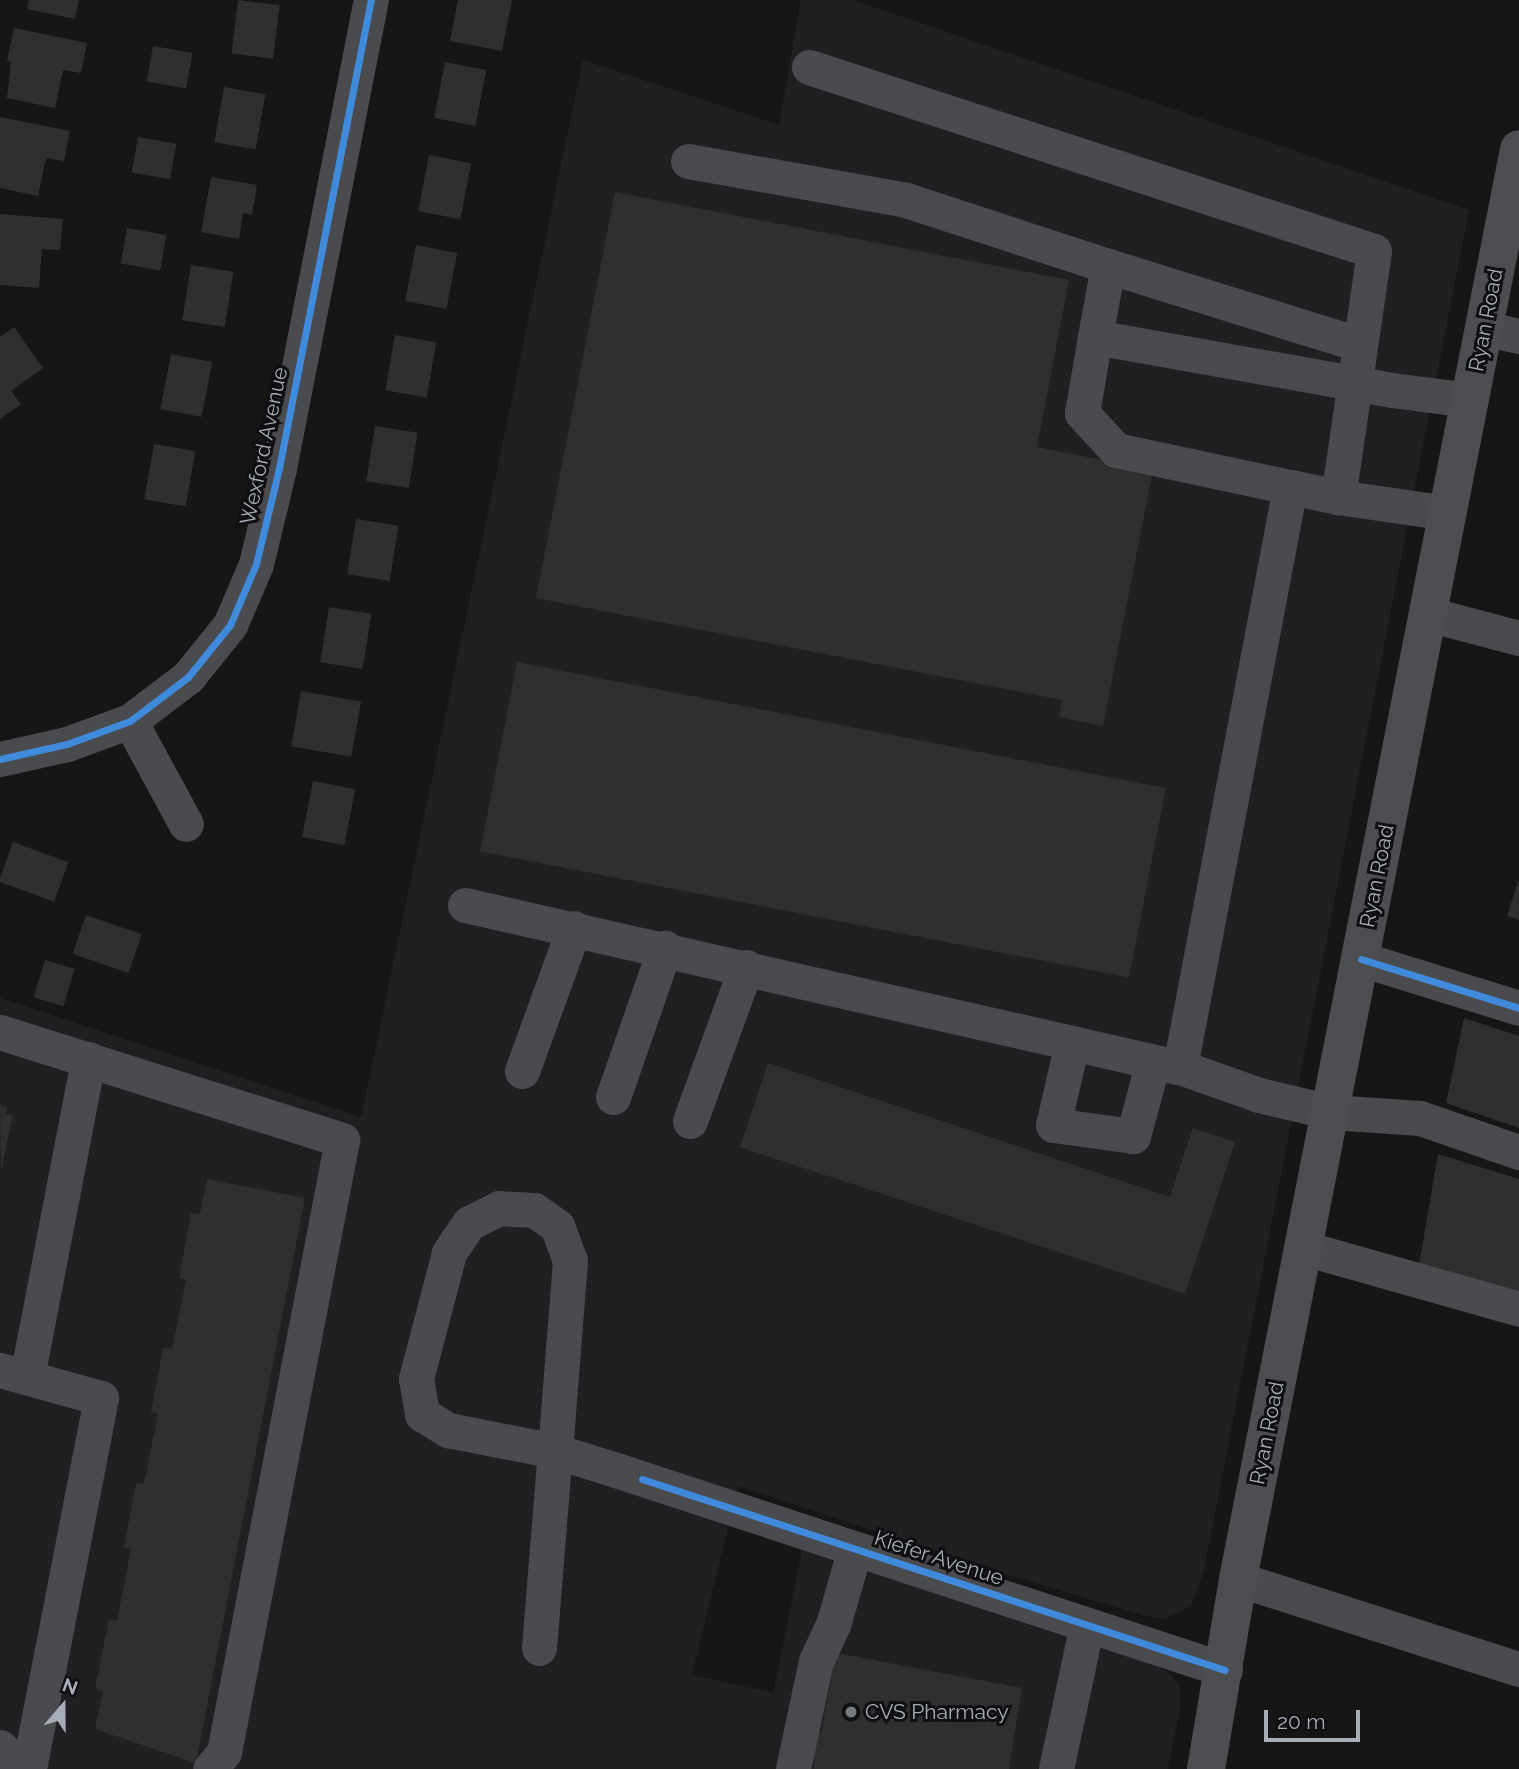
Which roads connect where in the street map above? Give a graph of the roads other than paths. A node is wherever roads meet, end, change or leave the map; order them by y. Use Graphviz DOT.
graph roads {
  1 [pos="371,0"];
  2 [pos="809,67"];
  3 [pos="1519,149"];
  4 [pos="688,161"];
  5 [pos="1108,266"];
  6 [pos="1502,332"];
  7 [pos="1095,337"];
  8 [pos="1358,344"];
  9 [pos="1352,383"];
  10 [pos="1470,400"];
  11 [pos="1290,487"];
  12 [pos="1338,497"];
  13 [pos="1448,513"];
  14 [pos="1429,614"];
  15 [pos="1519,638"];
  16 [pos="130,721"];
  17 [pos="0,759"];
  18 [pos="186,824"];
  19 [pos="465,905"];
  20 [pos="573,928"];
  21 [pos="664,948"];
  22 [pos="1361,959"];
  23 [pos="746,967"];
  24 [pos="1519,1008"];
  25 [pos="0,1032"];
  26 [pos="1072,1043"];
  27 [pos="88,1059"];
  28 [pos="1167,1065"];
  29 [pos="522,1071"];
  30 [pos="613,1097"];
  31 [pos="1331,1112"];
  32 [pos="690,1121"];
  33 [pos="1519,1152"];
  34 [pos="1304,1248"];
  35 [pos="1519,1308"];
  36 [pos="13,1374"];
  37 [pos="555,1451"];
  38 [pos="855,1549"];
  39 [pos="1238,1578"];
  40 [pos="1087,1625"];
  41 [pos="539,1648"];
  42 [pos="1519,1669"];
  43 [pos="1225,1670"];
  44 [pos="0,1747"];
  45 [pos="20,1769"];
  46 [pos="29,1769"];
  47 [pos="210,1769"];
  48 [pos="793,1769"];
  49 [pos="1056,1769"];
  50 [pos="1206,1769"];
  1 -- 16 [label="street, Wexford Avenue"];
  2 -- 8 [label="street"];
  3 -- 6 [label="main road, Ryan Road"];
  4 -- 5 [label="street"];
  5 -- 7 [label="street"];
  5 -- 8 [label="street"];
  6 -- 10 [label="main road, Ryan Road"];
  7 -- 9 [label="street"];
  7 -- 11 [label="street"];
  8 -- 9 [label="street"];
  9 -- 10 [label="street"];
  9 -- 12 [label="street"];
  10 -- 13 [label="main road, Ryan Road"];
  11 -- 12 [label="street"];
  11 -- 28 [label="street"];
  12 -- 13 [label="street"];
  13 -- 14 [label="main road, Ryan Road"];
  14 -- 15 [label="street"];
  14 -- 22 [label="main road, Ryan Road"];
  16 -- 17 [label="street, Wexford Avenue"];
  16 -- 18 [label="street"];
  19 -- 20 [label="street"];
  20 -- 21 [label="street"];
  20 -- 29 [label="street"];
  21 -- 23 [label="street"];
  21 -- 30 [label="street"];
  22 -- 24 [label="street"];
  22 -- 31 [label="main road, Ryan Road"];
  23 -- 26 [label="street"];
  23 -- 32 [label="street"];
  25 -- 27 [label="street"];
  26 -- 28 [label="street"];
  26 -- 28 [label="street"];
  27 -- 36 [label="street"];
  27 -- 47 [label="street"];
  28 -- 31 [label="street"];
  31 -- 33 [label="street"];
  31 -- 34 [label="main road, Ryan Road"];
  34 -- 35 [label="street"];
  34 -- 39 [label="main road, Ryan Road"];
  36 -- 46 [label="street"];
  37 -- 37 [label="street, Kiefer Avenue"];
  37 -- 38 [label="street, Kiefer Avenue"];
  37 -- 41 [label="street"];
  38 -- 40 [label="street, Kiefer Avenue"];
  38 -- 48 [label="street"];
  39 -- 42 [label="street"];
  39 -- 43 [label="main road, Ryan Road"];
  40 -- 43 [label="street, Kiefer Avenue"];
  40 -- 49 [label="street"];
  43 -- 50 [label="main road, Ryan Road"];
  44 -- 45 [label="street"];
}
